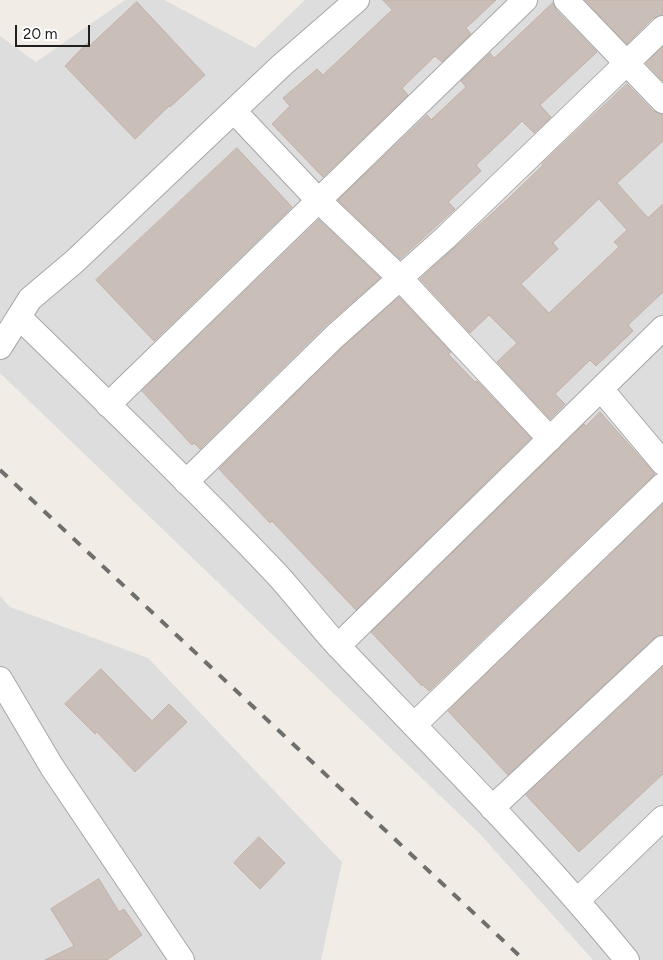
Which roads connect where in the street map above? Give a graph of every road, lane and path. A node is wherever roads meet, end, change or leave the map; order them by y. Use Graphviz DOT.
graph roads {
  1 [pos="357,0"];
  2 [pos="525,0"];
  3 [pos="566,0"];
  4 [pos="663,28"];
  5 [pos="626,63"];
  6 [pos="663,101"];
  7 [pos="234,111"];
  8 [pos="318,200"];
  9 [pos="400,278"];
  10 [pos="18,317"];
  11 [pos="663,328"];
  12 [pos="0,347"];
  13 [pos="601,389"];
  14 [pos="108,404"];
  15 [pos="550,439"];
  16 [pos="663,463"];
  17 [pos="186,482"];
  18 [pos="663,485"];
  19 [pos="338,646"];
  20 [pos="663,648"];
  21 [pos="0,679"];
  22 [pos="414,725"];
  23 [pos="492,808"];
  24 [pos="663,818"];
  25 [pos="578,900"];
  26 [pos="182,960"];
  27 [pos="627,960"];
  1 -- 7 [label="street"];
  2 -- 8 [label="street"];
  3 -- 5 [label="street"];
  4 -- 5 [label="street"];
  5 -- 6 [label="street"];
  5 -- 9 [label="street"];
  7 -- 8 [label="street"];
  7 -- 10 [label="street"];
  8 -- 9 [label="street"];
  8 -- 14 [label="street"];
  9 -- 15 [label="street"];
  9 -- 17 [label="street"];
  10 -- 12 [label="street"];
  10 -- 14 [label="street"];
  11 -- 13 [label="street"];
  13 -- 15 [label="street"];
  13 -- 16 [label="street"];
  14 -- 17 [label="street"];
  15 -- 19 [label="street"];
  17 -- 19 [label="street"];
  18 -- 22 [label="street"];
  19 -- 22 [label="street"];
  20 -- 23 [label="street"];
  21 -- 26 [label="street"];
  22 -- 23 [label="street"];
  23 -- 25 [label="street"];
  24 -- 25 [label="street"];
  25 -- 27 [label="street"];
}
